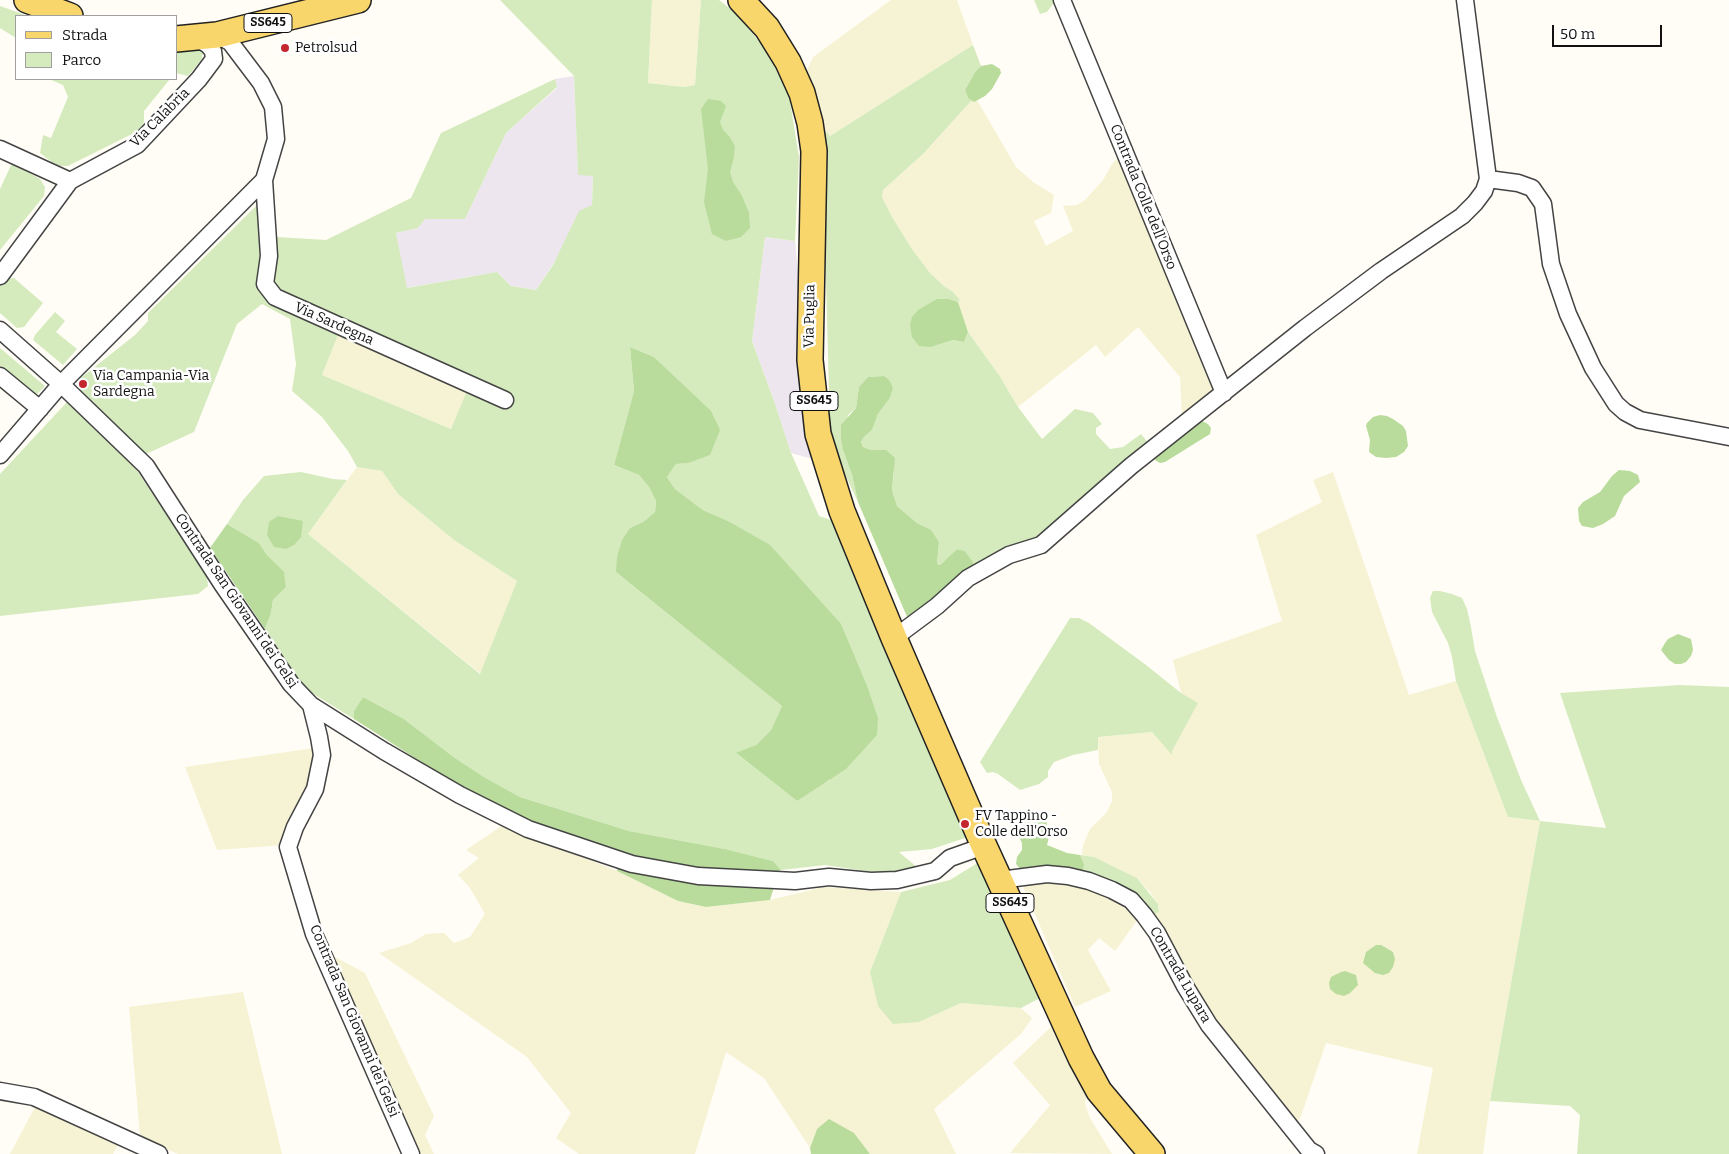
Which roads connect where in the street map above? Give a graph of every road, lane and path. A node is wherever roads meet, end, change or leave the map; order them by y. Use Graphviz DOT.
graph roads {
  1 [pos="27,0"];
  2 [pos="316,0"];
  3 [pos="358,0"];
  4 [pos="741,0"];
  5 [pos="1062,0"];
  6 [pos="1465,0"];
  7 [pos="67,15"];
  8 [pos="260,24"];
  9 [pos="188,34"];
  10 [pos="244,62"];
  11 [pos="0,149"];
  12 [pos="1488,179"];
  13 [pos="264,180"];
  14 [pos="70,181"];
  15 [pos="0,276"];
  16 [pos="0,330"];
  17 [pos="0,376"];
  18 [pos="61,384"];
  19 [pos="1224,393"];
  20 [pos="505,400"];
  21 [pos="40,409"];
  22 [pos="1729,437"];
  23 [pos="0,455"];
  24 [pos="894,638"];
  25 [pos="311,705"];
  26 [pos="984,846"];
  27 [pos="1000,880"];
  28 [pos="0,1091"];
  29 [pos="159,1154"];
  30 [pos="411,1154"];
  31 [pos="1152,1154"];
  32 [pos="1316,1154"];
  1 -- 7 [label="main road"];
  2 -- 9 [label="main road, SS645"];
  3 -- 8 [label="main road, SS645"];
  4 -- 24 [label="main road, Via Puglia / SS645"];
  5 -- 19 [label="street, Contrada Colle dell'Orso"];
  6 -- 12 [label="street"];
  8 -- 9 [label="main road, SS645"];
  8 -- 10 [label="street, Via Sardegna"];
  9 -- 10 [label="street, Via Sardegna"];
  9 -- 14 [label="street, Via Calabria"];
  10 -- 13 [label="street, Via Sardegna"];
  11 -- 14 [label="street"];
  12 -- 19 [label="street"];
  12 -- 22 [label="street"];
  13 -- 18 [label="street, Via Sardegna"];
  13 -- 20 [label="street, Via Sardegna"];
  14 -- 15 [label="street, Via Calabria"];
  16 -- 18 [label="street, Contrada San Giovanni dei Gelsi"];
  17 -- 21 [label="street"];
  18 -- 21 [label="street, Via Sardegna"];
  18 -- 25 [label="street, Contrada San Giovanni dei Gelsi"];
  19 -- 24 [label="street"];
  21 -- 23 [label="street, Via Sardegna"];
  24 -- 26 [label="main road, SS645"];
  25 -- 26 [label="street"];
  25 -- 30 [label="street, Contrada San Giovanni dei Gelsi"];
  26 -- 27 [label="main road, SS645"];
  27 -- 31 [label="main road, SS645"];
  27 -- 32 [label="street, Contrada Lupara"];
  28 -- 29 [label="street"];
}
